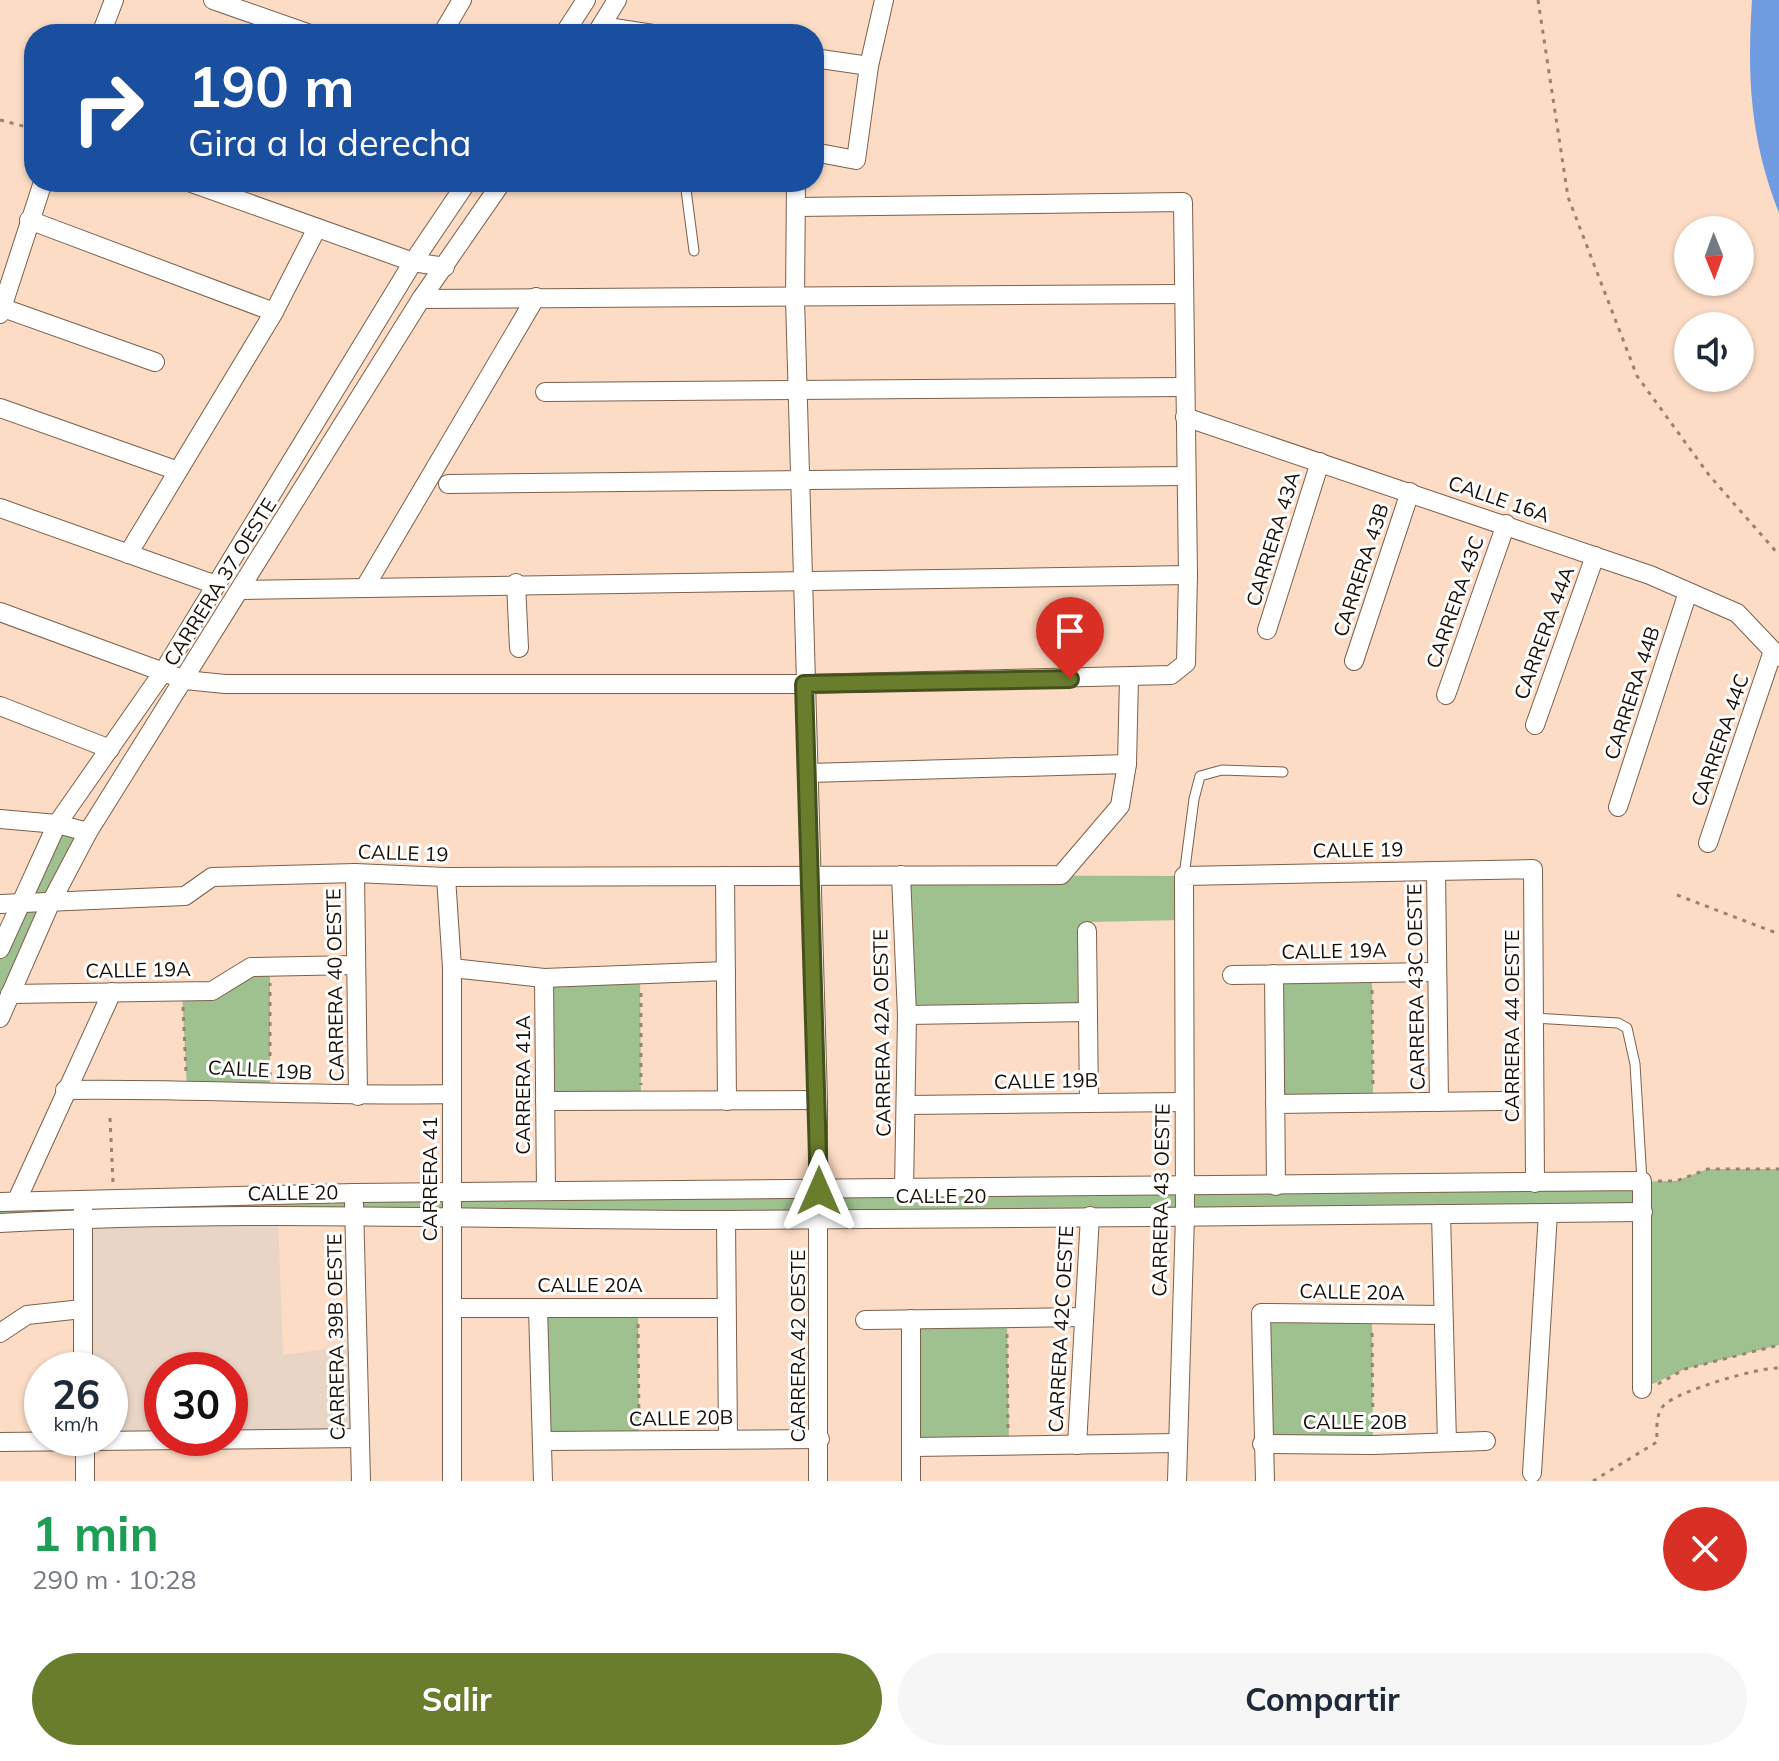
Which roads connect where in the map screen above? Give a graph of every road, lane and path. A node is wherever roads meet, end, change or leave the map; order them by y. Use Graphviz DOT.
graph roads {
  1 [pos="114,0"];
  2 [pos="213,0"];
  3 [pos="462,0"];
  4 [pos="586,0"];
  5 [pos="617,0"];
  6 [pos="884,0"];
  7 [pos="1538,0"];
  8 [pos="105,24"];
  9 [pos="281,24"];
  10 [pos="448,24"];
  11 [pos="570,24"];
  12 [pos="603,24"];
  13 [pos="824,59"];
  14 [pos="869,66"];
  15 [pos="0,120"];
  16 [pos="24,126"];
  17 [pos="824,154"];
  18 [pos="39,192"];
  19 [pos="217,192"];
  20 [pos="460,192"];
  21 [pos="495,192"];
  22 [pos="686,192"];
  23 [pos="796,192"];
  24 [pos="797,207"];
  25 [pos="29,220"];
  26 [pos="317,228"];
  27 [pos="694,251"];
  28 [pos="413,262"];
  29 [pos="445,267"];
  30 [pos="1183,294"];
  31 [pos="536,297"];
  32 [pos="421,299"];
  33 [pos="795,299"];
  34 [pos="1,311"];
  35 [pos="274,312"];
  36 [pos="155,362"];
  37 [pos="1184,387"];
  38 [pos="798,391"];
  39 [pos="545,392"];
  40 [pos="0,408"];
  41 [pos="1185,417"];
  42 [pos="1320,462"];
  43 [pos="178,471"];
  44 [pos="1186,476"];
  45 [pos="799,482"];
  46 [pos="448,484"];
  47 [pos="1410,492"];
  48 [pos="0,508"];
  49 [pos="1506,524"];
  50 [pos="128,554"];
  51 [pos="1779,555"];
  52 [pos="1595,556"];
  53 [pos="1188,575"];
  54 [pos="802,582"];
  55 [pos="516,583"];
  56 [pos="216,585"];
  57 [pos="365,587"];
  58 [pos="241,590"];
  59 [pos="1688,592"];
  60 [pos="0,612"];
  61 [pos="1267,630"];
  62 [pos="519,648"];
  63 [pos="1776,654"];
  64 [pos="1354,661"];
  65 [pos="163,672"];
  66 [pos="1129,678"];
  67 [pos="185,680"];
  68 [pos="804,684"];
  69 [pos="1446,695"];
  70 [pos="0,706"];
  71 [pos="1535,725"];
  72 [pos="110,749"];
  73 [pos="1127,764"];
  74 [pos="1283,772"];
  75 [pos="809,773"];
  76 [pos="1618,807"];
  77 [pos="0,819"];
  78 [pos="57,824"];
  79 [pos="88,832"];
  80 [pos="1708,843"];
  81 [pos="1533,869"];
  82 [pos="1436,871"];
  83 [pos="355,873"];
  84 [pos="811,875"];
  85 [pos="901,875"];
  86 [pos="725,876"];
  87 [pos="1184,876"];
  88 [pos="446,877"];
  89 [pos="1677,895"];
  90 [pos="9,904"];
  91 [pos="50,904"];
  92 [pos="1087,931"];
  93 [pos="1779,934"];
  94 [pos="0,949"];
  95 [pos="356,965"];
  96 [pos="270,967"];
  97 [pos="452,968"];
  98 [pos="726,971"];
  99 [pos="1437,972"];
  100 [pos="1372,973"];
  101 [pos="640,974"];
  102 [pos="1274,974"];
  103 [pos="1232,975"];
  104 [pos="544,978"];
  105 [pos="182,991"];
  106 [pos="112,992"];
  107 [pos="10,994"];
  108 [pos="1088,1012"];
  109 [pos="907,1015"];
  110 [pos="0,1018"];
  111 [pos="1534,1018"];
  112 [pos="187,1088"];
  113 [pos="65,1090"];
  114 [pos="270,1093"];
  115 [pos="452,1094"];
  116 [pos="358,1096"];
  117 [pos="818,1100"];
  118 [pos="545,1101"];
  119 [pos="641,1101"];
  120 [pos="727,1101"];
  121 [pos="1501,1101"];
  122 [pos="1184,1102"];
  123 [pos="1439,1102"];
  124 [pos="1089,1103"];
  125 [pos="1373,1103"];
  126 [pos="1275,1104"];
  127 [pos="907,1105"];
  128 [pos="110,1118"];
  129 [pos="1779,1169"];
  130 [pos="1642,1181"];
  131 [pos="1535,1183"];
  132 [pos="1276,1186"];
  133 [pos="1185,1187"];
  134 [pos="904,1190"];
  135 [pos="546,1191"];
  136 [pos="819,1191"];
  137 [pos="451,1192"];
  138 [pos="354,1193"];
  139 [pos="113,1198"];
  140 [pos="82,1199"];
  141 [pos="8,1201"];
  142 [pos="1643,1212"];
  143 [pos="1548,1213"];
  144 [pos="1441,1214"];
  145 [pos="355,1215"];
  146 [pos="451,1215"];
  147 [pos="1090,1216"];
  148 [pos="1185,1216"];
  149 [pos="83,1218"];
  150 [pos="820,1219"];
  151 [pos="726,1220"];
  152 [pos="0,1223"];
  153 [pos="638,1307"];
  154 [pos="454,1308"];
  155 [pos="538,1308"];
  156 [pos="726,1308"];
  157 [pos="82,1309"];
  158 [pos="1372,1315"];
  159 [pos="1443,1315"];
  160 [pos="1082,1317"];
  161 [pos="1007,1318"];
  162 [pos="911,1319"];
  163 [pos="865,1320"];
  164 [pos="0,1333"];
  165 [pos="1779,1345"];
  166 [pos="83,1352"];
  167 [pos="1779,1368"];
  168 [pos="1642,1389"];
  169 [pos="360,1438"];
  170 [pos="728,1439"];
  171 [pos="820,1439"];
  172 [pos="128,1440"];
  173 [pos="639,1440"];
  174 [pos="24,1441"];
  175 [pos="542,1441"];
  176 [pos="1486,1441"];
  177 [pos="0,1442"];
  178 [pos="1447,1442"];
  179 [pos="1177,1443"];
  180 [pos="1262,1444"];
  181 [pos="1077,1445"];
  182 [pos="1373,1445"];
  183 [pos="1009,1446"];
  184 [pos="913,1447"];
  185 [pos="85,1456"];
  186 [pos="1532,1473"];
  187 [pos="85,1481"];
  188 [pos="361,1481"];
  189 [pos="452,1481"];
  190 [pos="543,1481"];
  191 [pos="818,1481"];
  192 [pos="911,1481"];
  193 [pos="1177,1481"];
  194 [pos="1265,1481"];
  195 [pos="1593,1481"];
  1 -- 8 [label="street"];
  2 -- 9 [label="street"];
  3 -- 10 [label="street"];
  4 -- 11 [label="street"];
  5 -- 12 [label="street"];
  6 -- 14 [label="street"];
  7 -- 51 [label="path"];
  13 -- 14 [label="street"];
  14 -- 17 [label="street"];
  15 -- 16 [label="path"];
  18 -- 25 [label="street"];
  19 -- 26 [label="street"];
  20 -- 28 [label="street, CARRERA 37 OESTE"];
  21 -- 29 [label="street, CARRERA 37 OESTE"];
  22 -- 27 [label="lane"];
  23 -- 24 [label="street, CARRERA 42 OESTE"];
  24 -- 30 [label="street"];
  24 -- 33 [label="street, CARRERA 42 OESTE"];
  25 -- 34 [label="street"];
  25 -- 35 [label="street"];
  26 -- 28 [label="street"];
  26 -- 35 [label="street"];
  28 -- 29 [label="street"];
  28 -- 56 [label="street, CARRERA 37 OESTE"];
  29 -- 32 [label="street, CARRERA 37 OESTE"];
  30 -- 33 [label="street"];
  30 -- 37 [label="street"];
  31 -- 32 [label="street"];
  31 -- 33 [label="street"];
  31 -- 57 [label="street"];
  32 -- 58 [label="street, CARRERA 37 OESTE"];
  33 -- 38 [label="street, CARRERA 42 OESTE"];
  34 -- 36 [label="street"];
  35 -- 43 [label="street"];
  37 -- 38 [label="street"];
  37 -- 41 [label="street"];
  38 -- 39 [label="street"];
  38 -- 45 [label="street, CARRERA 42 OESTE"];
  40 -- 43 [label="street"];
  41 -- 42 [label="street, CALLE 16A"];
  41 -- 44 [label="street"];
  42 -- 47 [label="street, CALLE 16A"];
  42 -- 61 [label="street, CARRERA 43A"];
  43 -- 50 [label="street"];
  44 -- 45 [label="street"];
  44 -- 53 [label="street"];
  45 -- 46 [label="street"];
  45 -- 54 [label="street, CARRERA 42 OESTE"];
  47 -- 49 [label="street, CALLE 16A"];
  47 -- 64 [label="street, CARRERA 43B"];
  48 -- 50 [label="street"];
  49 -- 52 [label="street, CALLE 16A"];
  49 -- 69 [label="street, CARRERA 43C"];
  50 -- 56 [label="street"];
  52 -- 59 [label="street, CALLE 16A"];
  52 -- 71 [label="street, CARRERA 44A"];
  53 -- 54 [label="street"];
  53 -- 66 [label="street"];
  54 -- 55 [label="street"];
  54 -- 68 [label="street, CARRERA 42 OESTE"];
  55 -- 57 [label="street"];
  55 -- 62 [label="street"];
  56 -- 65 [label="street, CARRERA 37 OESTE"];
  57 -- 58 [label="street"];
  58 -- 67 [label="street, CARRERA 37 OESTE"];
  59 -- 63 [label="street, CALLE 16A"];
  59 -- 76 [label="street, CARRERA 44B"];
  60 -- 65 [label="street"];
  63 -- 80 [label="street, CARRERA 44C"];
  65 -- 67 [label="street"];
  65 -- 72 [label="street, CARRERA 37 OESTE"];
  66 -- 68 [label="street"];
  66 -- 73 [label="street, CALLE 19"];
  67 -- 68 [label="street"];
  67 -- 79 [label="street, CARRERA 37 OESTE"];
  68 -- 75 [label="street, CARRERA 42 OESTE"];
  70 -- 72 [label="street"];
  72 -- 78 [label="street, CARRERA 37 OESTE"];
  73 -- 75 [label="street"];
  73 -- 85 [label="street, CALLE 19"];
  74 -- 87 [label="lane"];
  75 -- 84 [label="street, CARRERA 42 OESTE"];
  77 -- 78 [label="street"];
  78 -- 79 [label="street"];
  78 -- 90 [label="street, CARRERA 37 OESTE"];
  79 -- 91 [label="street, CARRERA 37 OESTE"];
  81 -- 82 [label="street, CALLE 19"];
  81 -- 111 [label="street, CARRERA 44 OESTE"];
  82 -- 87 [label="street, CALLE 19"];
  82 -- 99 [label="street, CARRERA 43C OESTE"];
  83 -- 88 [label="street, CALLE 19"];
  83 -- 91 [label="street, CALLE 19"];
  83 -- 95 [label="street, CARRERA 40 OESTE"];
  84 -- 85 [label="street, CALLE 19"];
  84 -- 86 [label="street, CALLE 19"];
  84 -- 117 [label="street, CARRERA 42 OESTE"];
  85 -- 109 [label="street, CARRERA 42A OESTE"];
  86 -- 88 [label="street, CALLE 19"];
  86 -- 98 [label="street"];
  87 -- 122 [label="street, CARRERA 43 OESTE"];
  88 -- 97 [label="street, CARRERA 41"];
  89 -- 93 [label="path"];
  90 -- 91 [label="street, CALLE 19"];
  90 -- 94 [label="street, CARRERA 37 OESTE"];
  91 -- 107 [label="street, CARRERA 37 OESTE"];
  92 -- 108 [label="street"];
  95 -- 96 [label="street, CALLE 19A"];
  95 -- 116 [label="street, CARRERA 40 OESTE"];
  96 -- 105 [label="street, CALLE 19A"];
  96 -- 114 [label="path"];
  97 -- 104 [label="street"];
  97 -- 115 [label="street, CARRERA 41"];
  98 -- 101 [label="street"];
  98 -- 120 [label="street"];
  99 -- 100 [label="street, CALLE 19A"];
  99 -- 123 [label="street, CARRERA 43C OESTE"];
  100 -- 102 [label="street, CALLE 19A"];
  100 -- 125 [label="path"];
  101 -- 104 [label="street"];
  101 -- 119 [label="path"];
  102 -- 103 [label="street, CALLE 19A"];
  102 -- 126 [label="street"];
  104 -- 118 [label="street, CARRERA 41A"];
  105 -- 106 [label="street, CALLE 19A"];
  105 -- 112 [label="path"];
  106 -- 107 [label="street, CALLE 19A"];
  106 -- 113 [label="street"];
  107 -- 110 [label="street, CARRERA 37 OESTE"];
  108 -- 109 [label="street"];
  108 -- 124 [label="street"];
  109 -- 127 [label="street, CARRERA 42A OESTE"];
  111 -- 130 [label="lane"];
  111 -- 131 [label="street, CARRERA 44 OESTE"];
  112 -- 113 [label="street, CALLE 19B"];
  112 -- 114 [label="street, CALLE 19B"];
  113 -- 141 [label="street"];
  114 -- 116 [label="street, CALLE 19B"];
  115 -- 116 [label="street, CALLE 19B"];
  115 -- 137 [label="street, CARRERA 41"];
  117 -- 120 [label="street"];
  117 -- 136 [label="street, CARRERA 42 OESTE"];
  118 -- 119 [label="street"];
  118 -- 135 [label="street, CARRERA 41A"];
  119 -- 120 [label="street"];
  121 -- 123 [label="street"];
  122 -- 124 [label="street, CALLE 19B"];
  122 -- 133 [label="street, CARRERA 43 OESTE"];
  123 -- 125 [label="street"];
  124 -- 127 [label="street, CALLE 19B"];
  125 -- 126 [label="street"];
  126 -- 132 [label="street"];
  127 -- 134 [label="street, CARRERA 42A OESTE"];
  128 -- 139 [label="path"];
  129 -- 130 [label="path"];
  130 -- 131 [label="street, CALLE 20"];
  130 -- 142 [label="street"];
  131 -- 132 [label="street, CALLE 20"];
  132 -- 133 [label="street, CALLE 20"];
  133 -- 134 [label="street, CALLE 20"];
  133 -- 148 [label="street, CARRERA 43 OESTE"];
  134 -- 136 [label="street, CALLE 20"];
  135 -- 136 [label="street, CALLE 20"];
  135 -- 137 [label="street, CALLE 20"];
  136 -- 150 [label="street, CARRERA 42 OESTE"];
  137 -- 138 [label="street, CALLE 20"];
  137 -- 146 [label="street, CARRERA 41"];
  138 -- 139 [label="street, CALLE 20"];
  138 -- 145 [label="street, CARRERA 39B OESTE"];
  139 -- 140 [label="street, CALLE 20"];
  140 -- 141 [label="street, CALLE 20"];
  140 -- 149 [label="street"];
  142 -- 143 [label="street, CALLE 20"];
  142 -- 168 [label="street"];
  143 -- 144 [label="street, CALLE 20"];
  143 -- 186 [label="street"];
  144 -- 148 [label="street, CALLE 20"];
  144 -- 159 [label="street"];
  145 -- 146 [label="street, CALLE 20"];
  145 -- 149 [label="street, CALLE 20"];
  145 -- 169 [label="street, CARRERA 39B OESTE"];
  146 -- 151 [label="street, CALLE 20"];
  146 -- 154 [label="street, CARRERA 41"];
  147 -- 148 [label="street, CALLE 20"];
  147 -- 150 [label="street, CALLE 20"];
  147 -- 160 [label="street, CARRERA 42C OESTE"];
  148 -- 179 [label="street, CARRERA 43 OESTE"];
  149 -- 152 [label="street, CALLE 20"];
  149 -- 157 [label="street"];
  150 -- 151 [label="street, CALLE 20"];
  150 -- 171 [label="street, CARRERA 42 OESTE"];
  151 -- 156 [label="street"];
  153 -- 155 [label="street, CALLE 20A"];
  153 -- 156 [label="street, CALLE 20A"];
  153 -- 173 [label="path"];
  154 -- 155 [label="street, CALLE 20A"];
  154 -- 189 [label="street, CARRERA 41"];
  155 -- 175 [label="street"];
  156 -- 170 [label="street"];
  157 -- 164 [label="street"];
  157 -- 166 [label="street"];
  158 -- 159 [label="street, CALLE 20A"];
  158 -- 180 [label="street, CALLE 20A"];
  158 -- 182 [label="path"];
  159 -- 178 [label="street"];
  160 -- 161 [label="street"];
  160 -- 181 [label="street, CARRERA 42C OESTE"];
  161 -- 162 [label="street"];
  161 -- 183 [label="path"];
  162 -- 163 [label="street"];
  162 -- 184 [label="street"];
  165 -- 168 [label="path"];
  167 -- 195 [label="path"];
  169 -- 172 [label="street"];
  169 -- 188 [label="street, CARRERA 39B OESTE"];
  170 -- 171 [label="street, CALLE 20B"];
  170 -- 173 [label="street, CALLE 20B"];
  171 -- 191 [label="street, CARRERA 42 OESTE"];
  173 -- 175 [label="street, CALLE 20B"];
  174 -- 177 [label="street"];
  175 -- 190 [label="street"];
  176 -- 178 [label="street, CALLE 20B"];
  178 -- 182 [label="street, CALLE 20B"];
  179 -- 181 [label="street"];
  179 -- 193 [label="street, CARRERA 43 OESTE"];
  180 -- 182 [label="street, CALLE 20B"];
  180 -- 194 [label="street"];
  181 -- 183 [label="street"];
  183 -- 184 [label="street"];
  184 -- 192 [label="street"];
  185 -- 187 [label="street"];
}
